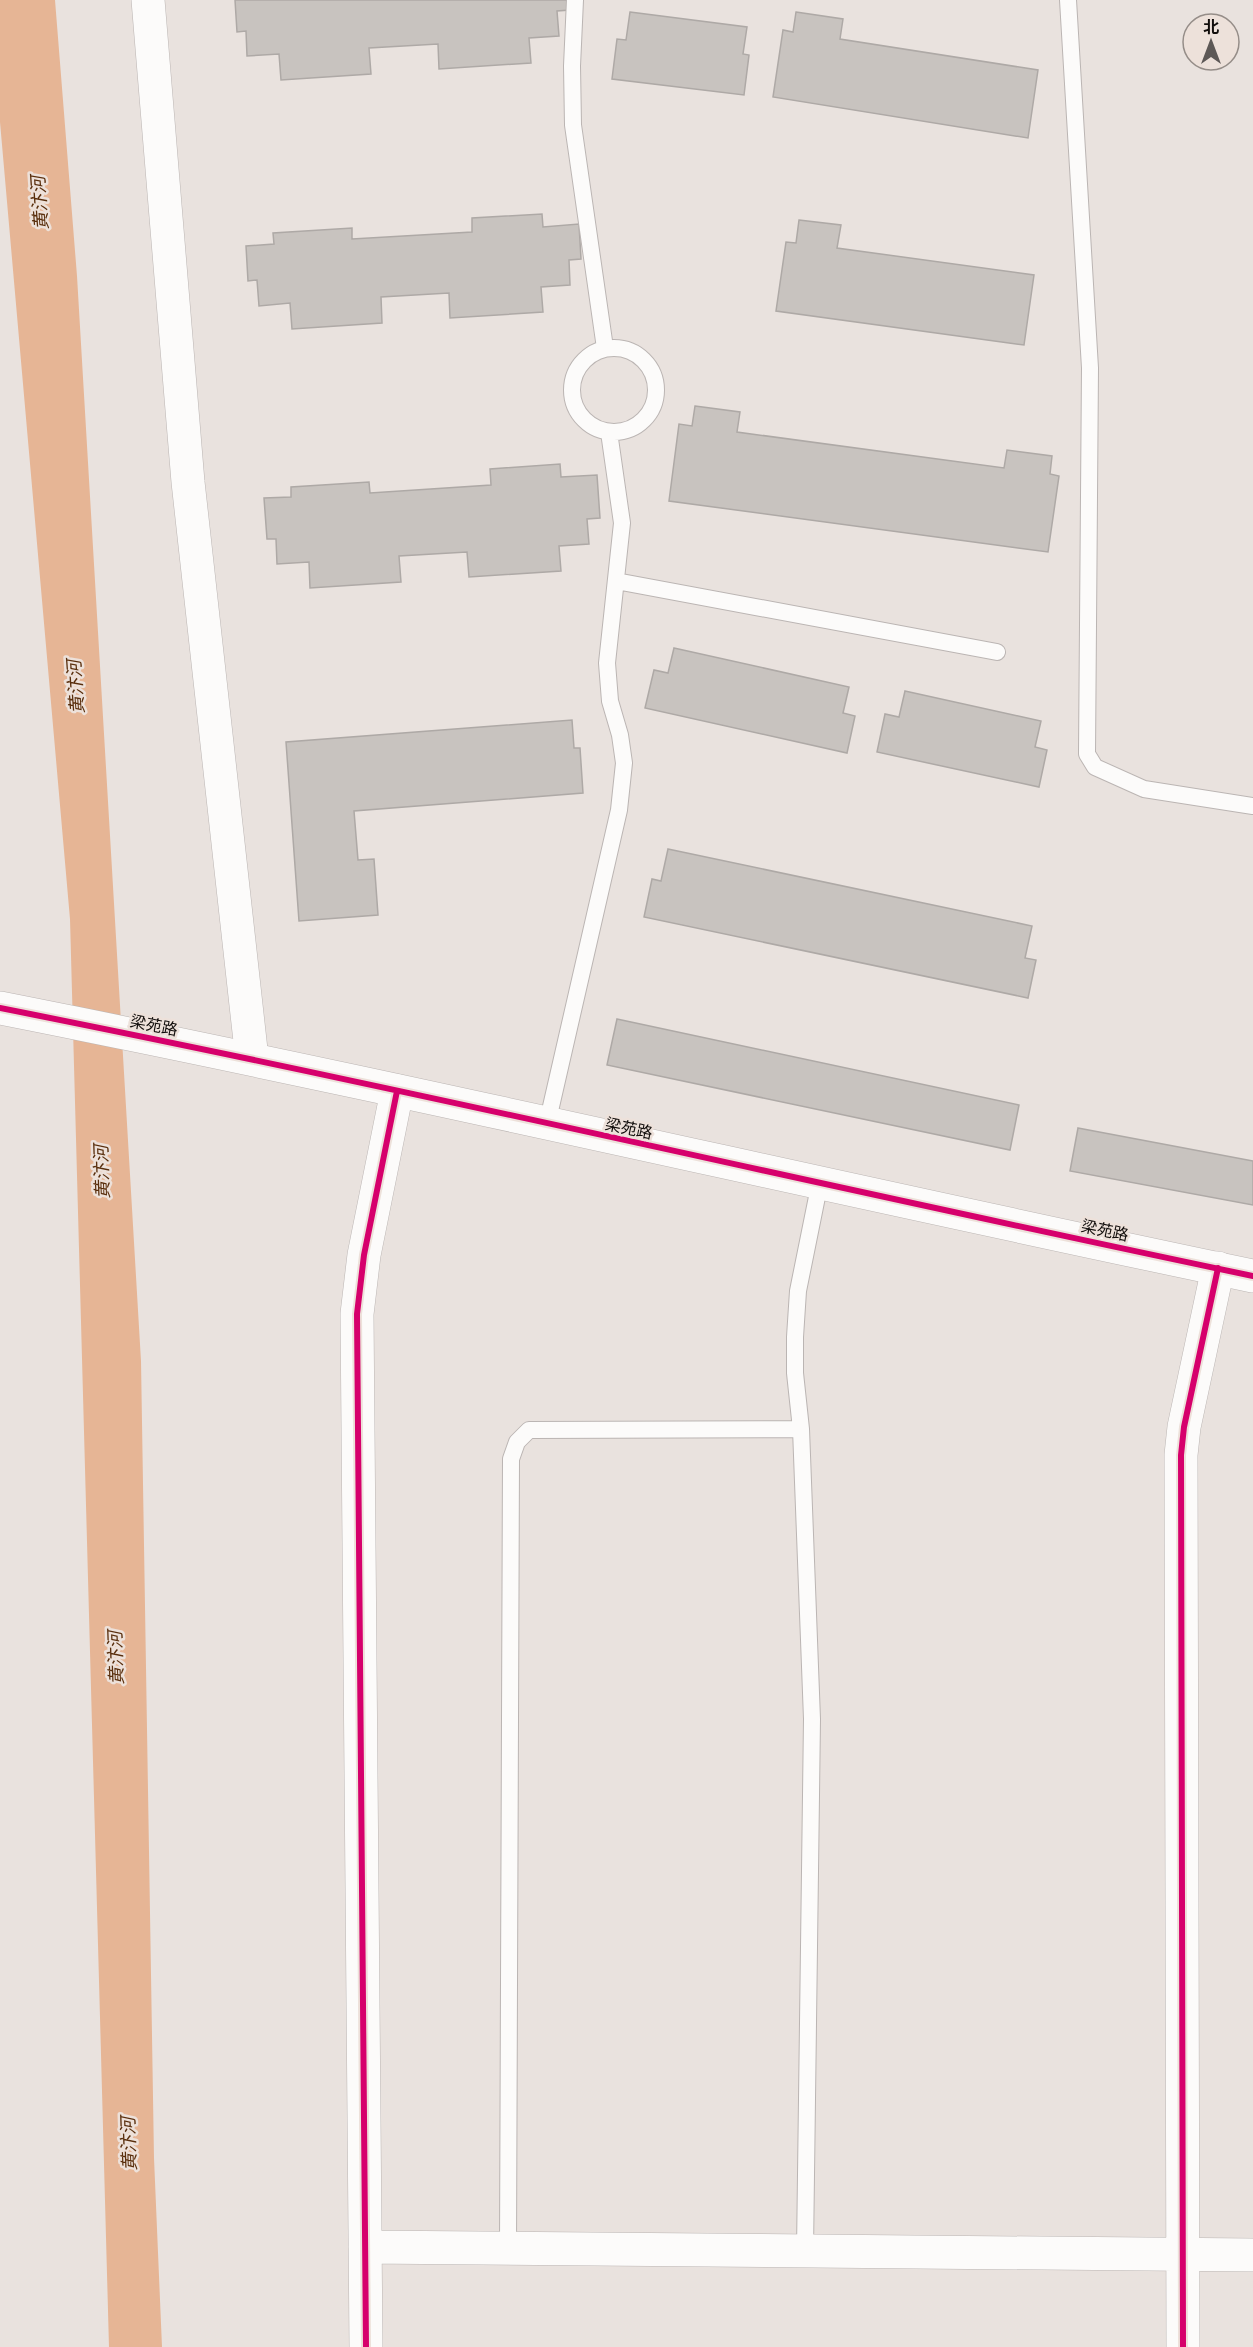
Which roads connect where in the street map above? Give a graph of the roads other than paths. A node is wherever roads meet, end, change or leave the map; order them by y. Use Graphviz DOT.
graph roads {
  1 [pos="148,0"];
  2 [pos="575,0"];
  3 [pos="1068,0"];
  4 [pos="605,348"];
  5 [pos="609,432"];
  6 [pos="616,581"];
  7 [pos="997,652"];
  8 [pos="1253,806"];
  9 [pos="0,1008"];
  10 [pos="237,1056"];
  11 [pos="397,1090"];
  12 [pos="547,1124"];
  13 [pos="820,1182"];
  14 [pos="1218,1268"];
  15 [pos="1253,1276"];
  16 [pos="801,1429"];
  17 [pos="364,2247"];
  18 [pos="508,2248"];
  19 [pos="805,2251"];
  20 [pos="1183,2254"];
  21 [pos="1253,2255"];
  22 [pos="366,2347"];
  23 [pos="1183,2347"];
  1 -- 10 [label="street"];
  2 -- 4 [label="lane"];
  3 -- 8 [label="lane"];
  4 -- 5 [label="lane"];
  4 -- 5 [label="lane"];
  5 -- 6 [label="lane"];
  6 -- 7 [label="lane"];
  6 -- 12 [label="lane"];
  9 -- 10 [label="street, 梁苑路"];
  10 -- 11 [label="street, 梁苑路"];
  11 -- 12 [label="street, 梁苑路"];
  11 -- 17 [label="street"];
  12 -- 13 [label="street, 梁苑路"];
  13 -- 14 [label="street, 梁苑路"];
  13 -- 16 [label="lane"];
  14 -- 15 [label="street, 梁苑路"];
  14 -- 20 [label="street"];
  16 -- 18 [label="lane"];
  16 -- 19 [label="lane"];
  17 -- 18 [label="street"];
  17 -- 22 [label="street"];
  18 -- 19 [label="street"];
  19 -- 20 [label="street"];
  20 -- 21 [label="street"];
  20 -- 23 [label="street"];
}
